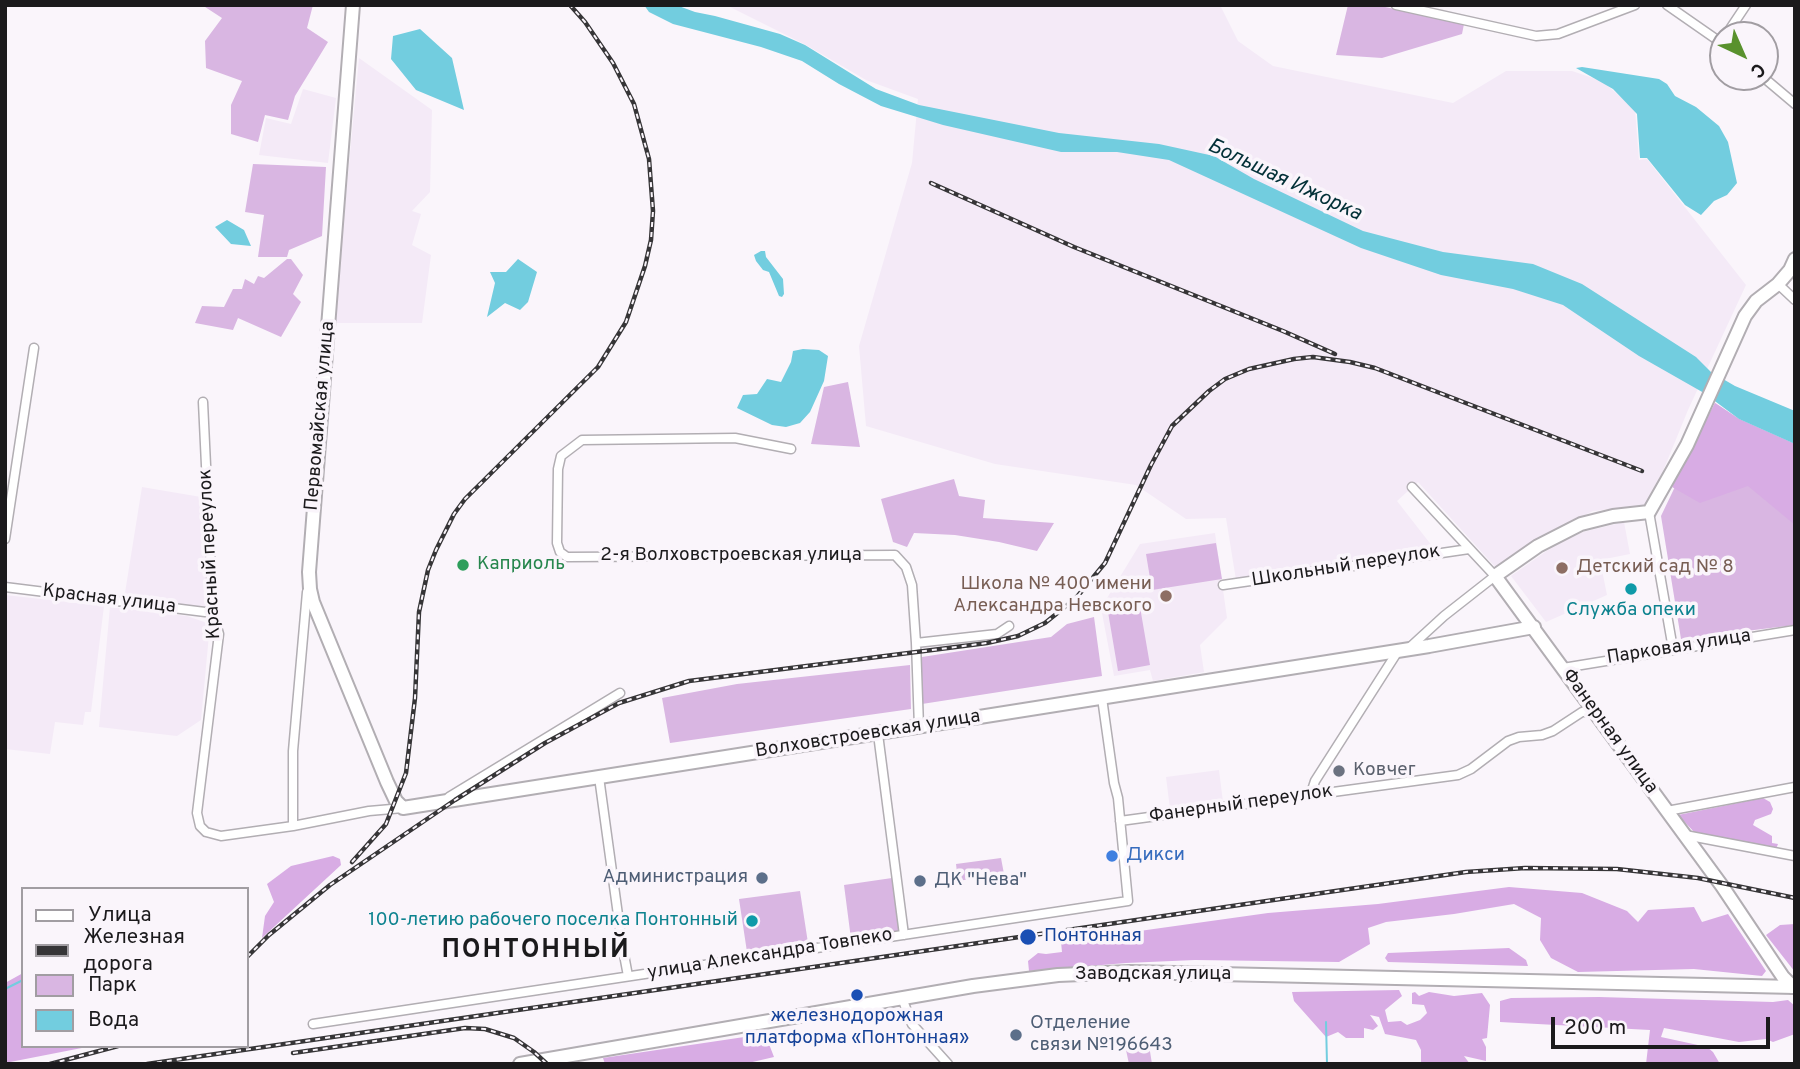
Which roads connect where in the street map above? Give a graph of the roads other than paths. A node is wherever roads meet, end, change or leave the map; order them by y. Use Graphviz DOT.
graph roads {
  1 [pos="353,5"];
  2 [pos="1396,5"];
  3 [pos="1635,5"];
  4 [pos="1667,5"];
  5 [pos="1746,5"];
  6 [pos="1735,21"];
  7 [pos="1709,31"];
  8 [pos="1779,90"];
  9 [pos="1795,104"];
  10 [pos="1795,259"];
  11 [pos="1778,284"];
  12 [pos="1795,300"];
  13 [pos="34,348"];
  14 [pos="203,402"];
  15 [pos="791,449"];
  16 [pos="1412,487"];
  17 [pos="1649,512"];
  18 [pos="5,538"];
  19 [pos="1469,548"];
  20 [pos="309,572"];
  21 [pos="1495,576"];
  22 [pos="1223,585"];
  23 [pos="5,587"];
  24 [pos="213,613"];
  25 [pos="1009,626"];
  26 [pos="1534,627"];
  27 [pos="1795,629"];
  28 [pos="916,643"];
  29 [pos="1673,649"];
  30 [pos="1403,650"];
  31 [pos="1563,667"];
  32 [pos="620,693"];
  33 [pos="1102,698"];
  34 [pos="1595,712"];
  35 [pos="919,727"];
  36 [pos="878,734"];
  37 [pos="599,777"];
  38 [pos="1795,787"];
  39 [pos="1310,796"];
  40 [pos="442,802"];
  41 [pos="403,808"];
  42 [pos="1667,811"];
  43 [pos="1120,821"];
  44 [pos="293,826"];
  45 [pos="203,830"];
  46 [pos="1685,835"];
  47 [pos="1795,856"];
  48 [pos="904,935"];
  49 [pos="628,976"];
  50 [pos="1794,987"];
  51 [pos="902,998"];
  52 [pos="313,1024"];
  53 [pos="520,1064"];
  54 [pos="948,1064"];
  1 -- 20 [label="street, Первомайская улица"];
  2 -- 3 [label="street"];
  4 -- 7 [label="street"];
  5 -- 6 [label="street"];
  8 -- 9 [label="street"];
  10 -- 11 [label="street"];
  11 -- 12 [label="street"];
  11 -- 17 [label="street"];
  13 -- 18 [label="street"];
  14 -- 24 [label="street, Красный переулок"];
  15 -- 28 [label="street, 2-я Волховстроевская улица"];
  16 -- 19 [label="street, Фанерная улица"];
  17 -- 21 [label="street"];
  17 -- 29 [label="street"];
  19 -- 21 [label="street, Фанерная улица"];
  19 -- 22 [label="street, Школьный переулок"];
  20 -- 41 [label="street, Первомайская улица"];
  20 -- 44 [label="street"];
  21 -- 26 [label="street, Фанерная улица"];
  21 -- 30 [label="street"];
  23 -- 24 [label="street, Красная улица"];
  24 -- 45 [label="street, Красный переулок"];
  25 -- 28 [label="street"];
  26 -- 30 [label="street, Волховстроевская улица"];
  26 -- 31 [label="street, Фанерная улица"];
  27 -- 29 [label="street, Парковая улица"];
  28 -- 35 [label="street"];
  29 -- 31 [label="street, Парковая улица"];
  30 -- 33 [label="street, Волховстроевская улица"];
  30 -- 39 [label="street"];
  31 -- 34 [label="street, Фанерная улица"];
  32 -- 40 [label="street"];
  33 -- 35 [label="street, Волховстроевская улица"];
  33 -- 43 [label="street"];
  34 -- 39 [label="street, Фанерный переулок"];
  34 -- 42 [label="street, Фанерная улица"];
  35 -- 36 [label="street, Волховстроевская улица"];
  36 -- 37 [label="street, Волховстроевская улица"];
  36 -- 48 [label="street"];
  37 -- 40 [label="street, Волховстроевская улица"];
  37 -- 49 [label="street"];
  38 -- 42 [label="street"];
  39 -- 43 [label="street, Фанерный переулок"];
  40 -- 41 [label="street, Волховстроевская улица"];
  41 -- 44 [label="street, Волховстроевская улица"];
  42 -- 46 [label="street, Фанерная улица"];
  43 -- 48 [label="street, улица Александра Товпеко"];
  44 -- 45 [label="street, Волховстроевская улица"];
  46 -- 47 [label="street"];
  46 -- 50 [label="street, Фанерная улица"];
  48 -- 49 [label="street, улица Александра Товпеко"];
  49 -- 52 [label="street, улица Александра Товпеко"];
  50 -- 51 [label="street, Заводская улица"];
  51 -- 53 [label="street, Заводская улица"];
  51 -- 54 [label="street"];
}
